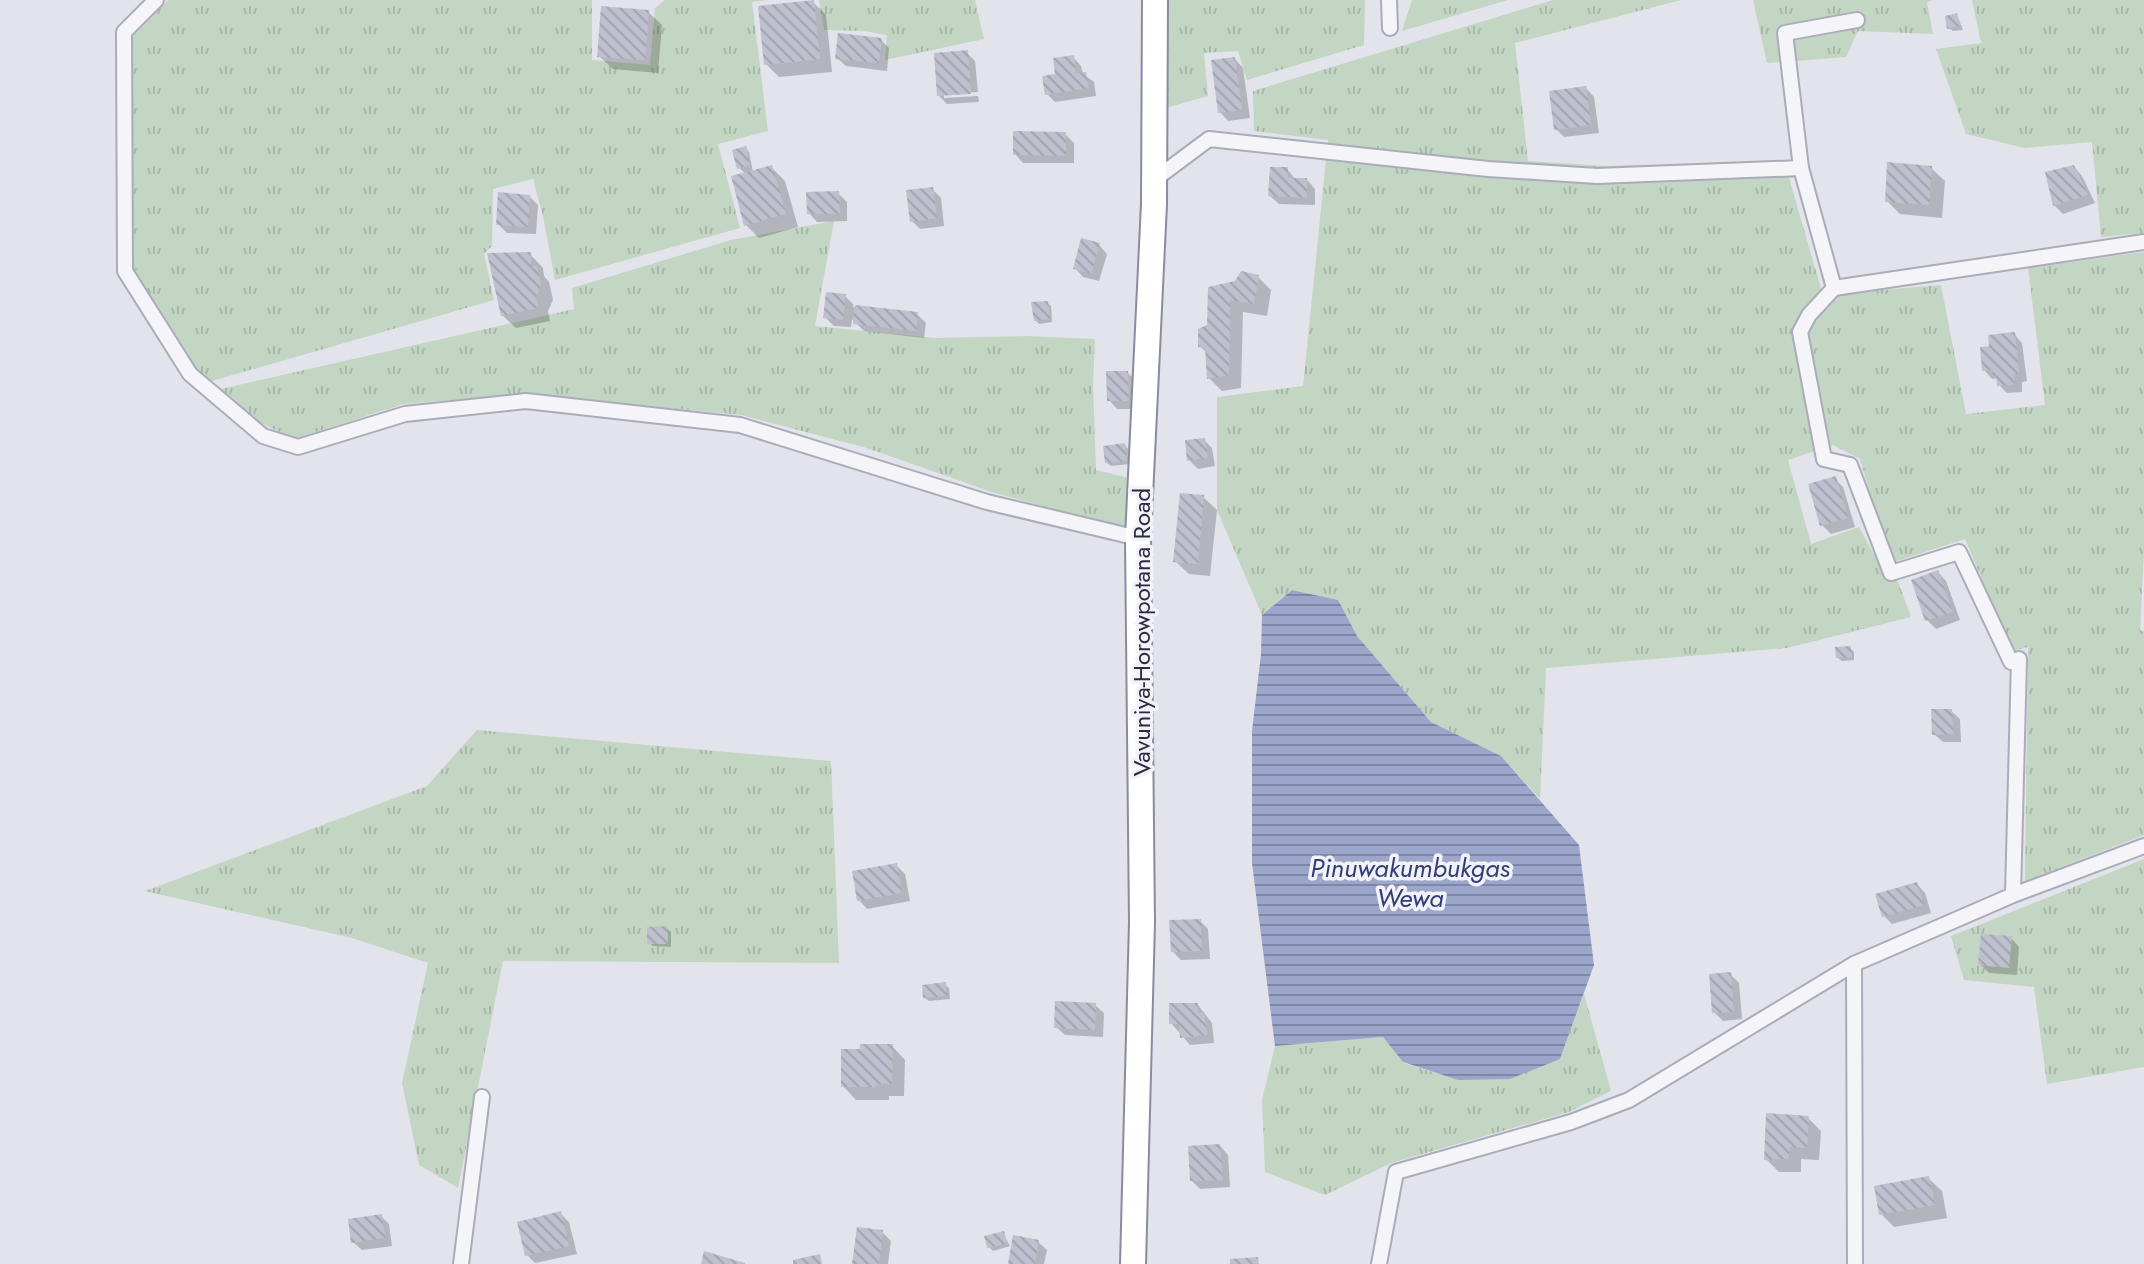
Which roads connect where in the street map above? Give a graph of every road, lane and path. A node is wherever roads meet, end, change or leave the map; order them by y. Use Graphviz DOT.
graph roads {
  1 [pos="156,0"];
  2 [pos="1155,0"];
  3 [pos="1389,0"];
  4 [pos="1857,20"];
  5 [pos="1390,28"];
  6 [pos="1801,168"];
  7 [pos="1154,180"];
  8 [pos="2144,242"];
  9 [pos="1834,288"];
  10 [pos="1138,538"];
  11 [pos="2144,846"];
  12 [pos="2013,895"];
  13 [pos="1854,964"];
  14 [pos="482,1097"];
  15 [pos="461,1264"];
  16 [pos="1133,1264"];
  17 [pos="1379,1264"];
  18 [pos="1855,1264"];
  1 -- 10 [label="street"];
  2 -- 7 [label="highway, Vavuniya-Horowpotana Road"];
  3 -- 5 [label="street"];
  4 -- 6 [label="street"];
  6 -- 7 [label="street"];
  6 -- 9 [label="street"];
  7 -- 10 [label="highway, Vavuniya-Horowpotana Road"];
  8 -- 9 [label="street"];
  9 -- 12 [label="street"];
  10 -- 16 [label="highway, Vavuniya-Horowpotana Road"];
  11 -- 12 [label="street"];
  12 -- 13 [label="street"];
  13 -- 17 [label="street"];
  13 -- 18 [label="street"];
  14 -- 15 [label="street"];
}
